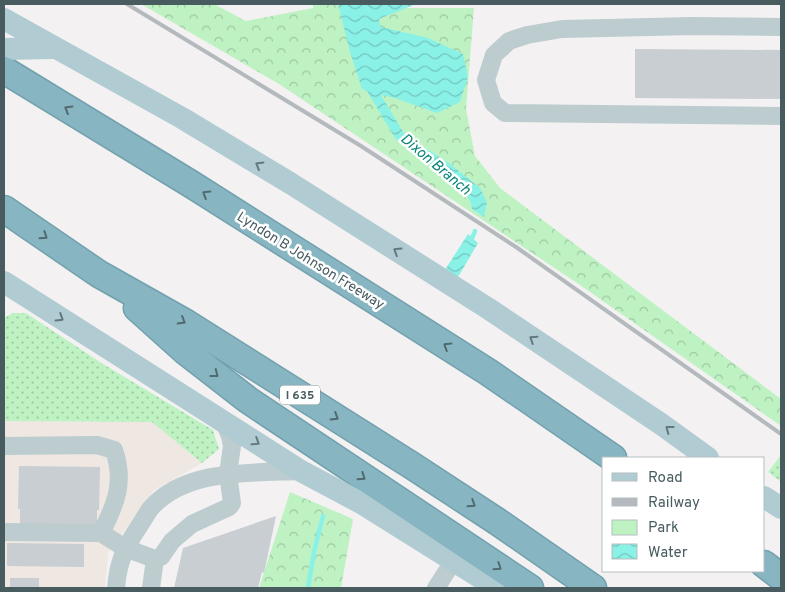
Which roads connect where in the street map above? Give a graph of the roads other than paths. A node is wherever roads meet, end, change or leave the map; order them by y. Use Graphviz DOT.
graph roads {
  1 [pos="4,20"];
  2 [pos="781,27"];
  3 [pos="53,48"];
  4 [pos="4,49"];
  5 [pos="4,70"];
  6 [pos="781,116"];
  7 [pos="4,208"];
  8 [pos="99,274"];
  9 [pos="10,288"];
  10 [pos="223,420"];
  11 [pos="4,446"];
  12 [pos="612,457"];
  13 [pos="707,457"];
  14 [pos="301,471"];
  15 [pos="228,474"];
  16 [pos="765,498"];
  17 [pos="781,508"];
  18 [pos="4,532"];
  19 [pos="101,533"];
  20 [pos="125,548"];
  21 [pos="765,554"];
  22 [pos="155,559"];
  23 [pos="454,560"];
  24 [pos="781,562"];
  25 [pos="765,565"];
  26 [pos="781,577"];
  27 [pos="116,588"];
  28 [pos="151,588"];
  29 [pos="436,588"];
  30 [pos="497,588"];
  31 [pos="530,588"];
  32 [pos="593,588"];
  1 -- 3 [label="main road"];
  2 -- 6 [label="street"];
  3 -- 4 [label="main road"];
  13 -- 3 [label="main road, one-way"];
  12 -- 5 [label="highway, Lyndon B Johnson Freeway, one-way"];
  7 -- 8 [label="highway, I 635, one-way"];
  8 -- 31 [label="highway, one-way"];
  8 -- 32 [label="highway, I 635, one-way"];
  9 -- 10 [label="main road, one-way"];
  10 -- 14 [label="main road, one-way"];
  10 -- 15 [label="street"];
  11 -- 19 [label="street"];
  14 -- 15 [label="street"];
  14 -- 23 [label="main road"];
  15 -- 20 [label="street"];
  15 -- 22 [label="street"];
  16 -- 17 [label="main road"];
  18 -- 19 [label="street"];
  19 -- 20 [label="street"];
  20 -- 22 [label="street"];
  20 -- 27 [label="street"];
  21 -- 24 [label="highway"];
  22 -- 28 [label="street"];
  23 -- 29 [label="street"];
  23 -- 30 [label="main road"];
  25 -- 26 [label="highway"];
}
